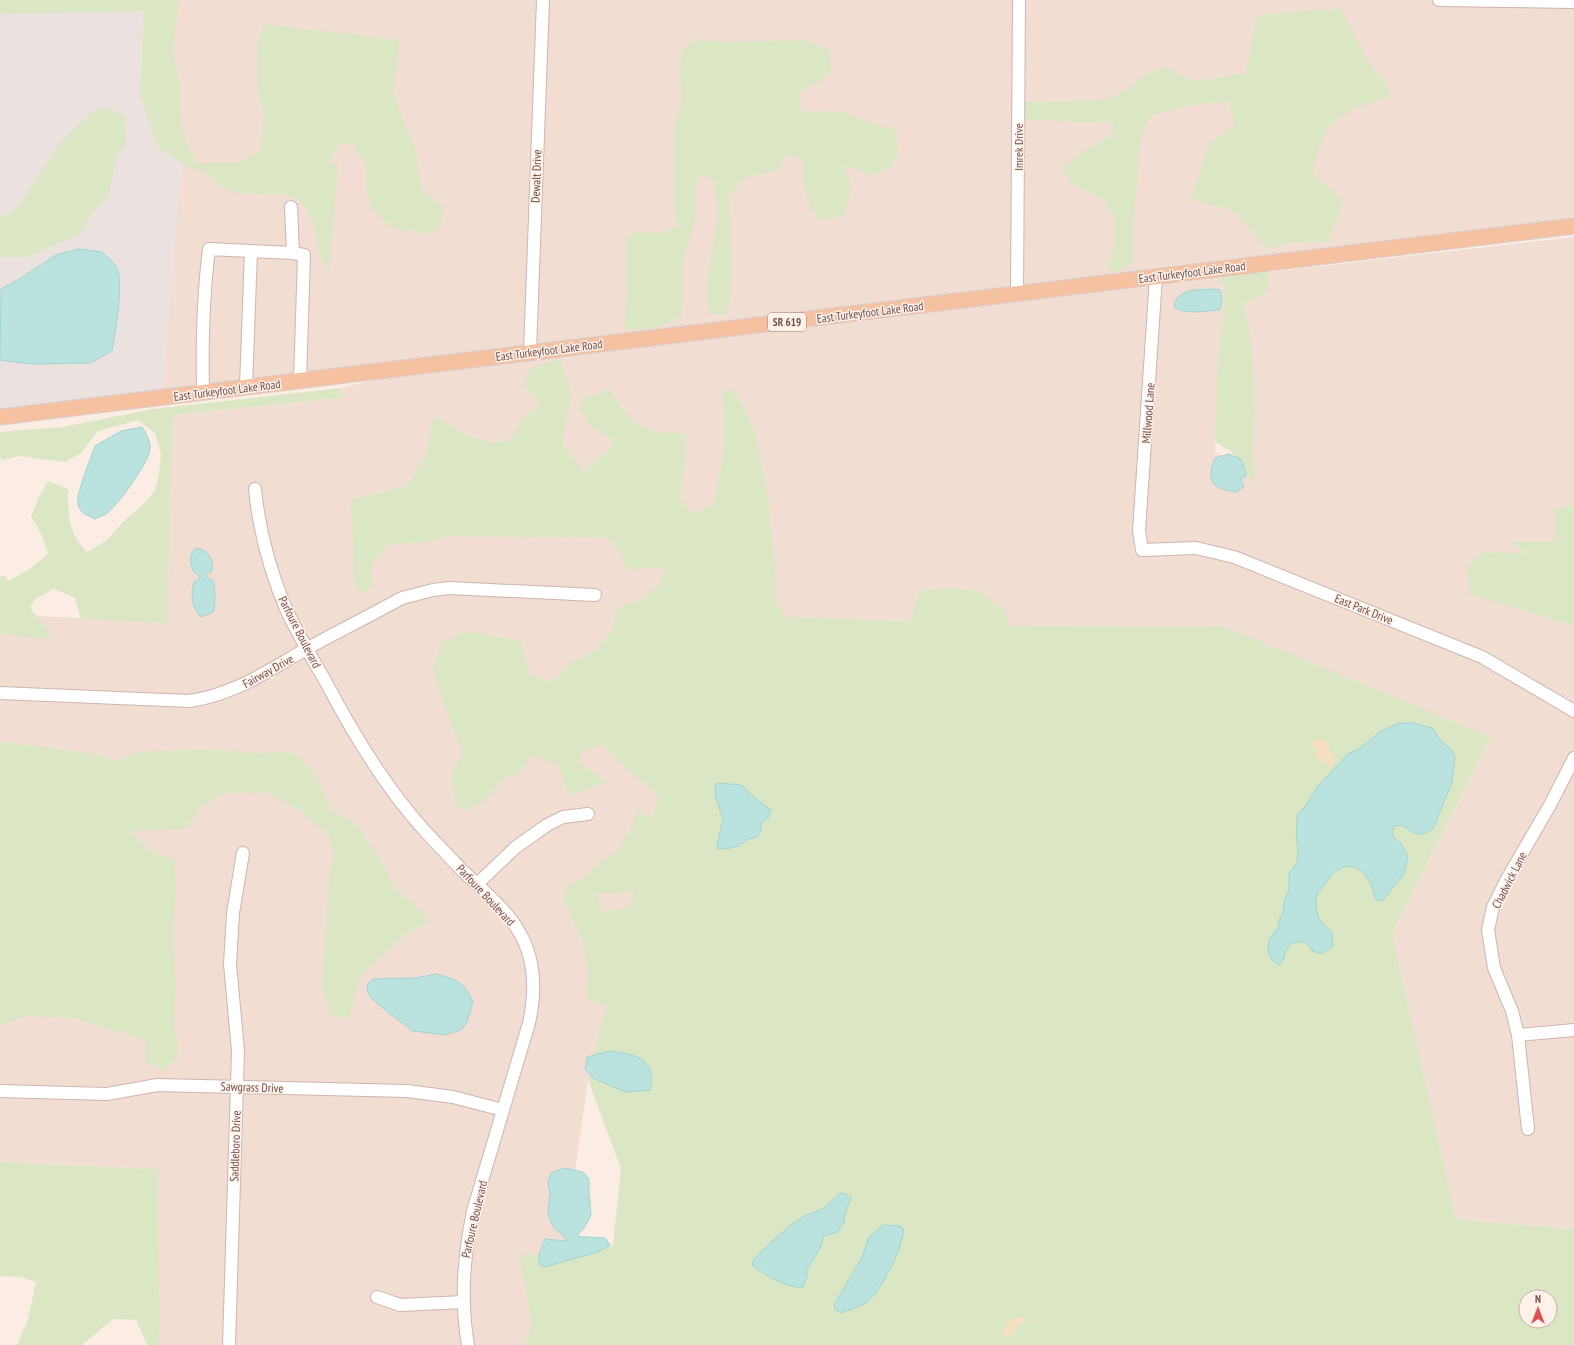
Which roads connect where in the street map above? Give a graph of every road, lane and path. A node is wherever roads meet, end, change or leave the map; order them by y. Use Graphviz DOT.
graph roads {
  1 [pos="543,0"];
  2 [pos="1019,0"];
  3 [pos="1439,0"];
  4 [pos="1574,2"];
  5 [pos="291,207"];
  6 [pos="1574,226"];
  7 [pos="251,251"];
  8 [pos="293,253"];
  9 [pos="1156,277"];
  10 [pos="1017,294"];
  11 [pos="530,352"];
  12 [pos="300,381"];
  13 [pos="246,387"];
  14 [pos="203,393"];
  15 [pos="0,417"];
  16 [pos="255,489"];
  17 [pos="1142,550"];
  18 [pos="595,595"];
  19 [pos="307,648"];
  20 [pos="0,694"];
  21 [pos="1574,711"];
  22 [pos="1574,758"];
  23 [pos="588,814"];
  24 [pos="243,853"];
  25 [pos="477,884"];
  26 [pos="1574,1030"];
  27 [pos="1518,1035"];
  28 [pos="237,1086"];
  29 [pos="0,1091"];
  30 [pos="503,1110"];
  31 [pos="1528,1129"];
  32 [pos="377,1297"];
  33 [pos="463,1302"];
  34 [pos="229,1345"];
  35 [pos="468,1345"];
  1 -- 11 [label="street, Dewalt Drive"];
  2 -- 10 [label="street, Imrek Drive"];
  3 -- 4 [label="street"];
  5 -- 8 [label="street"];
  6 -- 9 [label="main road, East Turkeyfoot Lake Road / SR 619"];
  7 -- 8 [label="street"];
  7 -- 13 [label="street"];
  7 -- 14 [label="street"];
  8 -- 12 [label="street"];
  9 -- 10 [label="main road, East Turkeyfoot Lake Road / SR 619"];
  9 -- 17 [label="street, Millwood Lane"];
  10 -- 11 [label="main road, East Turkeyfoot Lake Road / SR 619"];
  11 -- 12 [label="main road, East Turkeyfoot Lake Road / SR 619"];
  12 -- 13 [label="main road, East Turkeyfoot Lake Road / SR 619"];
  13 -- 14 [label="main road, East Turkeyfoot Lake Road / SR 619"];
  14 -- 15 [label="main road, East Turkeyfoot Lake Road / SR 619"];
  16 -- 19 [label="street, Parfoure Boulevard"];
  17 -- 21 [label="street, East Park Drive"];
  18 -- 19 [label="street, Fairway Drive"];
  19 -- 20 [label="street, Fairway Drive"];
  19 -- 25 [label="street, Parfoure Boulevard"];
  22 -- 27 [label="street, Chadwick Lane"];
  23 -- 25 [label="street"];
  24 -- 28 [label="street, Saddleboro Drive"];
  25 -- 30 [label="street, Parfoure Boulevard"];
  26 -- 27 [label="street"];
  27 -- 31 [label="street, Chadwick Lane"];
  28 -- 29 [label="street, Sawgrass Drive"];
  28 -- 30 [label="street, Sawgrass Drive"];
  28 -- 34 [label="street, Saddleboro Drive"];
  30 -- 33 [label="street, Parfoure Boulevard"];
  32 -- 33 [label="street"];
  33 -- 35 [label="street, Parfoure Boulevard"];
}
